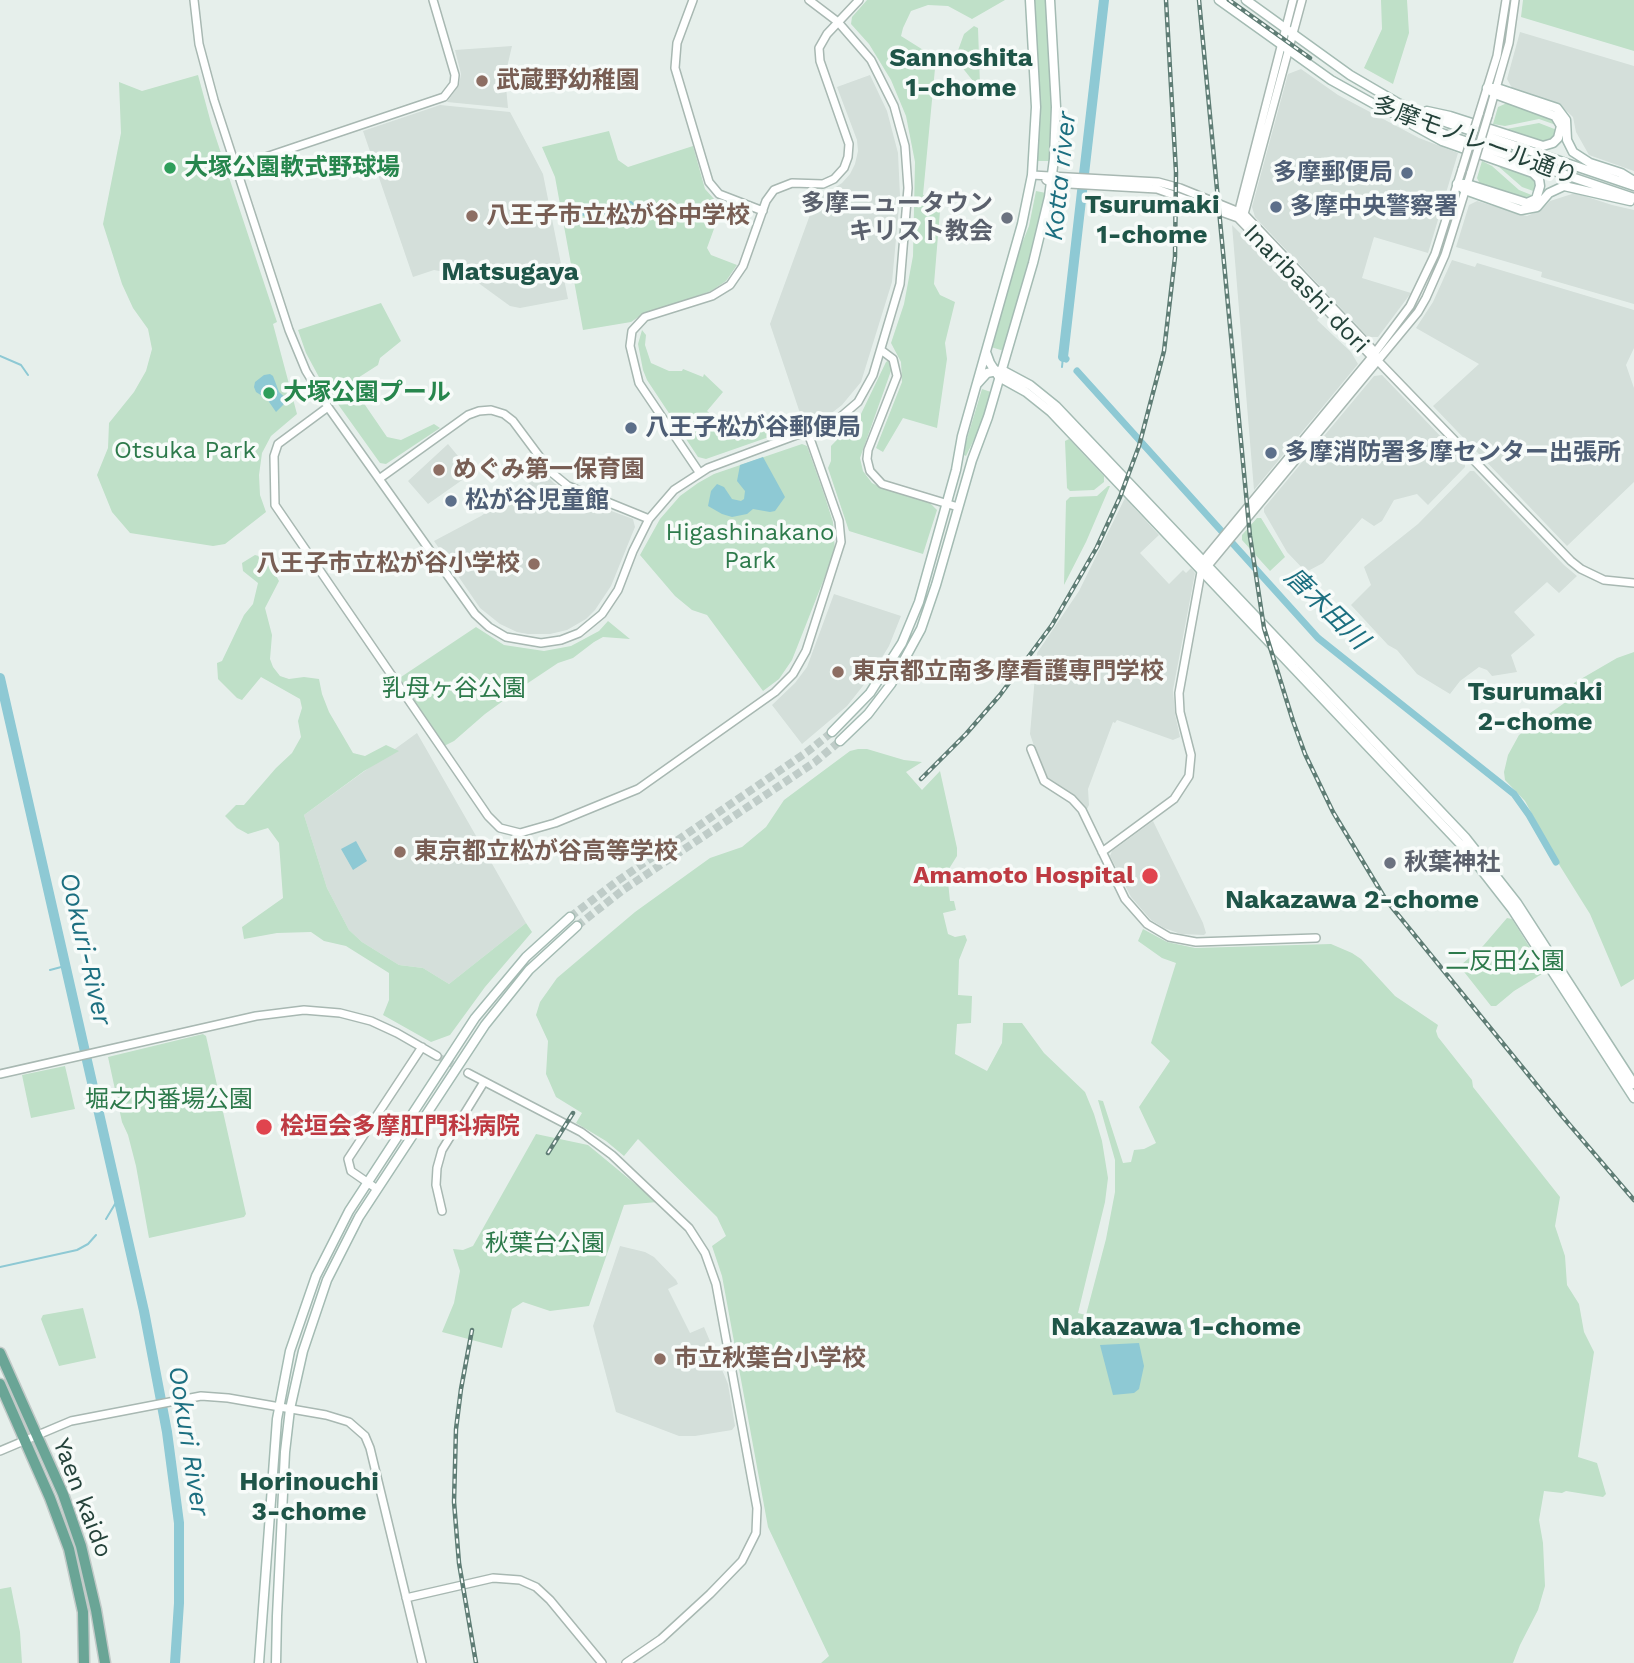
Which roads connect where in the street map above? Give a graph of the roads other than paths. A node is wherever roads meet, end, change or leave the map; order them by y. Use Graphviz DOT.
graph roads {
  1 [pos="194,0"];
  2 [pos="433,0"];
  3 [pos="694,0"];
  4 [pos="809,0"];
  5 [pos="859,0"];
  6 [pos="1030,0"];
  7 [pos="1050,0"];
  8 [pos="1219,0"];
  9 [pos="1246,0"];
  10 [pos="1293,0"];
  11 [pos="1302,0"];
  12 [pos="1506,0"];
  13 [pos="1515,0"];
  14 [pos="838,22"];
  15 [pos="1289,31"];
  16 [pos="1285,48"];
  17 [pos="1487,88"];
  18 [pos="1496,91"];
  19 [pos="1410,108"];
  20 [pos="1405,119"];
  21 [pos="236,167"];
  22 [pos="1032,175"];
  23 [pos="1052,179"];
  24 [pos="1634,183"];
  25 [pos="1457,184"];
  26 [pos="1466,187"];
  27 [pos="1634,200"];
  28 [pos="763,211"];
  29 [pos="1240,214"];
  30 [pos="881,351"];
  31 [pos="986,352"];
  32 [pos="1375,357"];
  33 [pos="999,373"];
  34 [pos="977,384"];
  35 [pos="328,407"];
  36 [pos="808,433"];
  37 [pos="699,472"];
  38 [pos="379,479"];
  39 [pos="947,504"];
  40 [pos="958,507"];
  41 [pos="649,519"];
  42 [pos="1205,566"];
  43 [pos="924,582"];
  44 [pos="1634,583"];
  45 [pos="936,585"];
  46 [pos="832,732"];
  47 [pos="840,741"];
  48 [pos="1031,749"];
  49 [pos="1102,852"];
  50 [pos="570,917"];
  51 [pos="577,926"];
  52 [pos="1317,939"];
  53 [pos="422,1047"];
  54 [pos="437,1056"];
  55 [pos="468,1073"];
  56 [pos="0,1074"];
  57 [pos="484,1082"];
  58 [pos="1634,1084"];
  59 [pos="1634,1098"];
  60 [pos="367,1182"];
  61 [pos="377,1189"];
  62 [pos="442,1211"];
  63 [pos="0,1353"];
  64 [pos="0,1384"];
  65 [pos="278,1407"];
  66 [pos="290,1409"];
  67 [pos="37,1435"];
  68 [pos="25,1441"];
  69 [pos="0,1451"];
  70 [pos="406,1598"];
  71 [pos="84,1663"];
  72 [pos="104,1663"];
  73 [pos="259,1663"];
  74 [pos="276,1663"];
  75 [pos="422,1663"];
  76 [pos="602,1663"];
  77 [pos="626,1663"];
  1 -- 21 [label="street"];
  2 -- 21 [label="street"];
  3 -- 28 [label="street"];
  4 -- 14 [label="street"];
  5 -- 14 [label="street"];
  6 -- 22 [label="main road"];
  7 -- 23 [label="main road"];
  8 -- 16 [label="main road, 多摩モノレール通り"];
  9 -- 15 [label="main road, 多摩モノレール通り"];
  10 -- 15 [label="street"];
  11 -- 15 [label="street"];
  12 -- 17 [label="street"];
  13 -- 18 [label="street"];
  14 -- 28 [label="street"];
  14 -- 30 [label="street"];
  15 -- 16 [label="street"];
  15 -- 19 [label="main road, 多摩モノレール通り"];
  16 -- 20 [label="main road, 多摩モノレール通り"];
  16 -- 29 [label="street"];
  17 -- 18 [label="main road"];
  17 -- 25 [label="street, bridge"];
  18 -- 19 [label="main road"];
  18 -- 24 [label="main road"];
  18 -- 26 [label="street, bridge"];
  19 -- 24 [label="main road, 多摩モノレール通り"];
  20 -- 26 [label="main road"];
  20 -- 27 [label="main road, 多摩モノレール通り"];
  21 -- 35 [label="street"];
  22 -- 23 [label="street, Inaribashi dori"];
  22 -- 31 [label="main road"];
  23 -- 29 [label="street, Inaribashi dori"];
  23 -- 33 [label="main road"];
  25 -- 26 [label="main road"];
  25 -- 32 [label="street"];
  26 -- 27 [label="main road"];
  26 -- 32 [label="street"];
  28 -- 37 [label="street"];
  29 -- 32 [label="street, Inaribashi dori"];
  30 -- 36 [label="street"];
  30 -- 39 [label="street"];
  31 -- 33 [label="main road"];
  31 -- 34 [label="main road"];
  32 -- 42 [label="street"];
  32 -- 44 [label="street, Inaribashi dori"];
  33 -- 34 [label="main road"];
  33 -- 40 [label="main road"];
  33 -- 42 [label="main road"];
  34 -- 39 [label="main road"];
  35 -- 36 [label="street"];
  35 -- 38 [label="street"];
  36 -- 37 [label="street"];
  37 -- 41 [label="street"];
  38 -- 41 [label="street"];
  38 -- 41 [label="street"];
  39 -- 40 [label="street"];
  39 -- 43 [label="main road"];
  40 -- 45 [label="main road"];
  42 -- 49 [label="street"];
  42 -- 58 [label="main road"];
  42 -- 59 [label="main road"];
  43 -- 45 [label="main road"];
  43 -- 46 [label="main road"];
  45 -- 47 [label="main road"];
  48 -- 49 [label="street"];
  49 -- 52 [label="street"];
  50 -- 60 [label="main road"];
  51 -- 61 [label="main road"];
  53 -- 54 [label="street"];
  53 -- 56 [label="street"];
  53 -- 60 [label="street"];
  55 -- 57 [label="street"];
  57 -- 62 [label="street"];
  57 -- 77 [label="street"];
  60 -- 61 [label="street"];
  60 -- 65 [label="main road"];
  61 -- 66 [label="main road"];
  63 -- 67 [label="main road, Yaen kaido"];
  64 -- 68 [label="main road, Yaen kaido"];
  65 -- 66 [label="street"];
  65 -- 67 [label="street"];
  65 -- 73 [label="main road"];
  66 -- 70 [label="street"];
  66 -- 74 [label="main road"];
  67 -- 68 [label="street"];
  67 -- 72 [label="main road, Yaen kaido"];
  68 -- 69 [label="street"];
  68 -- 71 [label="main road, Yaen kaido"];
  70 -- 75 [label="street"];
  70 -- 76 [label="street"];
}
